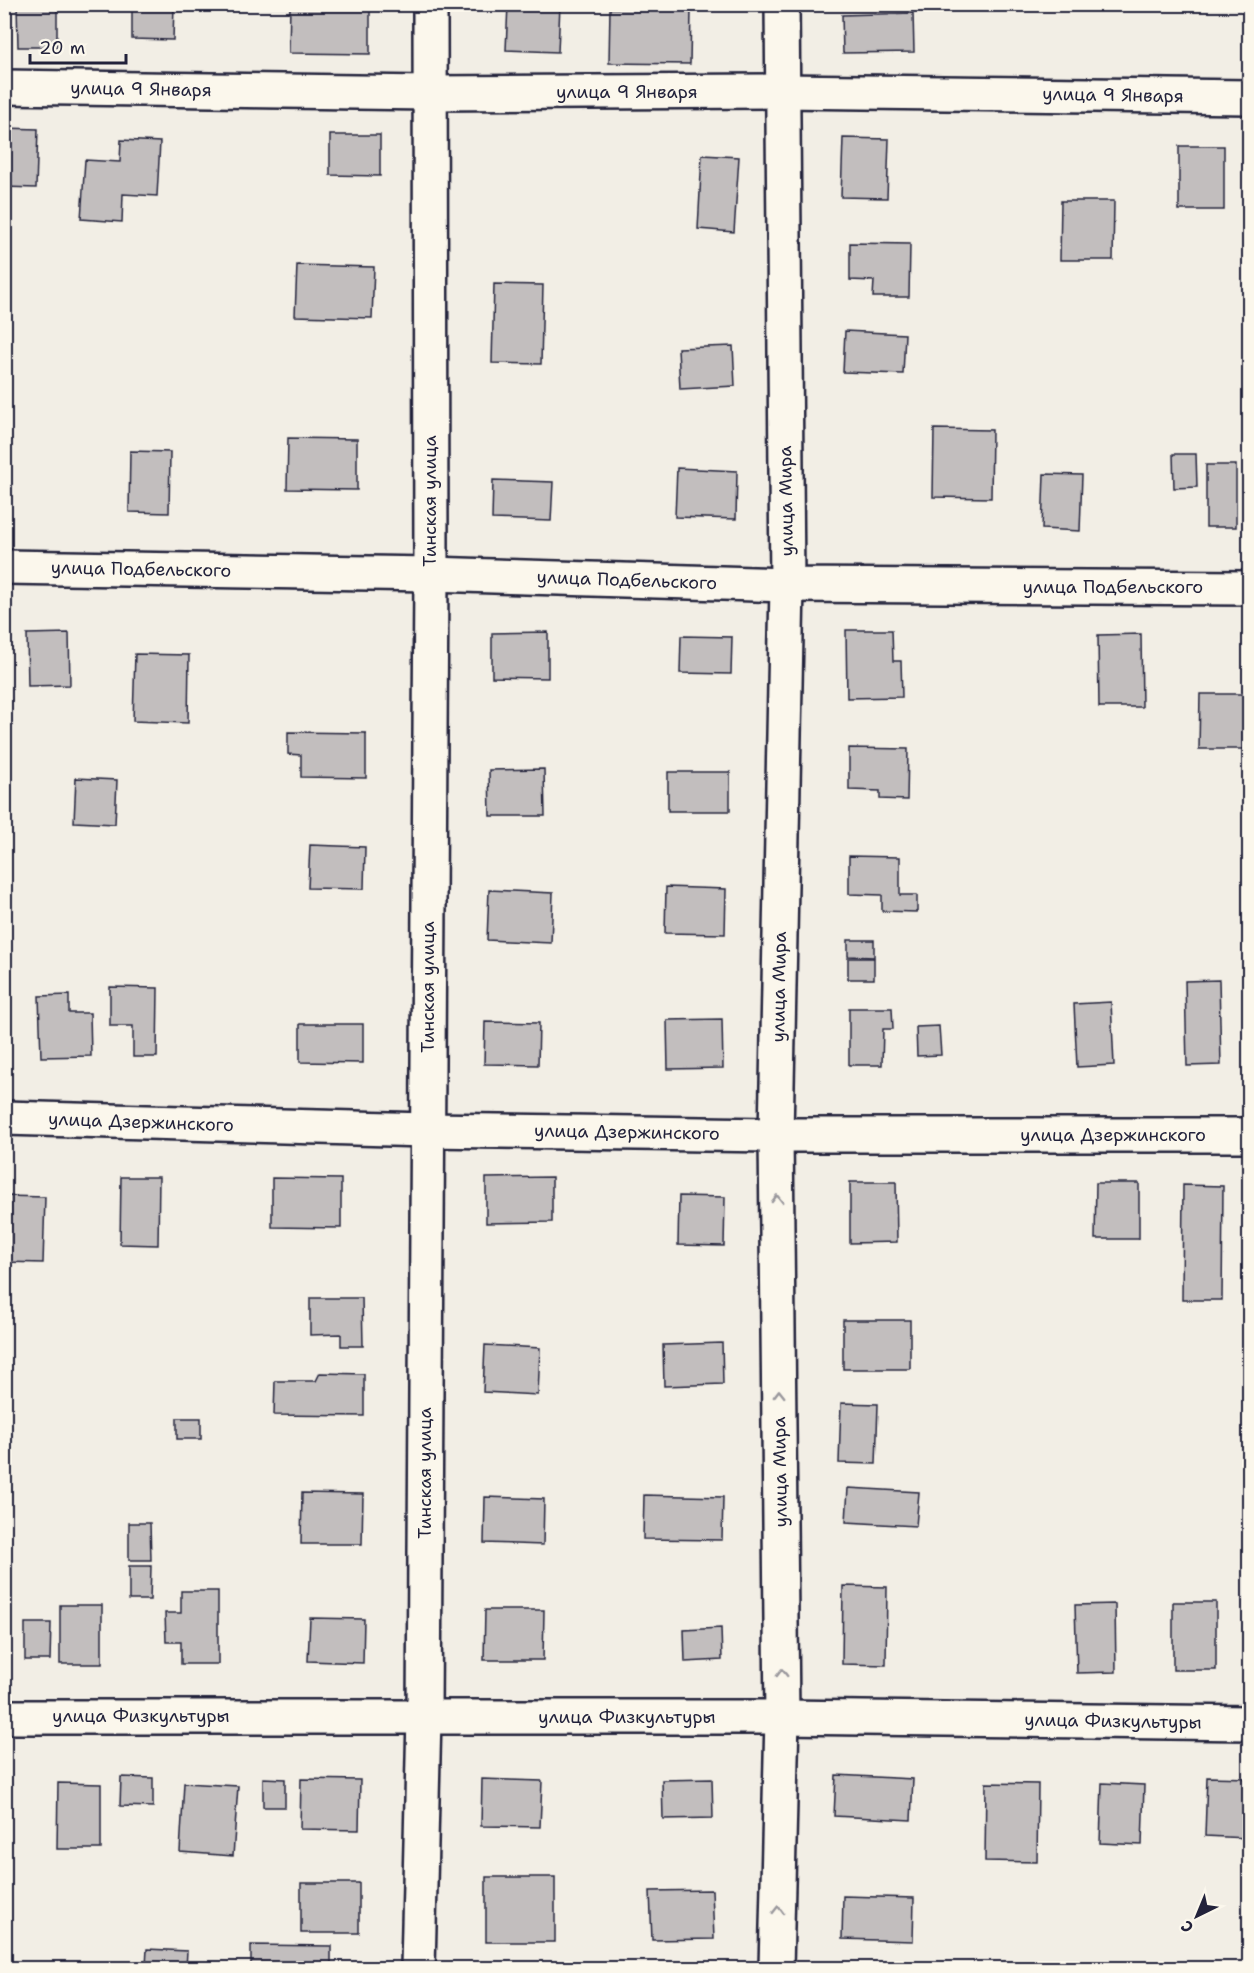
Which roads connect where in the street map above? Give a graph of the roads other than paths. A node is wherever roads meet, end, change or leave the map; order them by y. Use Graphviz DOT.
graph roads {
  1 [pos="430,4"];
  2 [pos="782,4"];
  3 [pos="4,87"];
  4 [pos="781,91"];
  5 [pos="429,93"];
  6 [pos="1250,97"];
  7 [pos="4,567"];
  8 [pos="431,574"];
  9 [pos="787,585"];
  10 [pos="1250,588"];
  11 [pos="4,1118"];
  12 [pos="426,1130"];
  13 [pos="776,1135"];
  14 [pos="1250,1135"];
  15 [pos="424,1716"];
  16 [pos="4,1717"];
  17 [pos="782,1717"];
  18 [pos="1250,1723"];
  19 [pos="418,1968"];
  20 [pos="776,1968"];
  1 -- 5 [label="street, Тинская улица"];
  2 -- 4 [label="street, улица Мира"];
  3 -- 5 [label="street, улица 9 Января"];
  4 -- 5 [label="street, улица 9 Января"];
  4 -- 6 [label="street, улица 9 Января"];
  4 -- 9 [label="street, улица Мира"];
  5 -- 8 [label="street, Тинская улица"];
  7 -- 8 [label="street, улица Подбельского"];
  8 -- 9 [label="street, улица Подбельского"];
  8 -- 12 [label="street, Тинская улица"];
  9 -- 10 [label="street, улица Подбельского"];
  9 -- 13 [label="street, улица Мира"];
  11 -- 12 [label="street, улица Дзержинского"];
  12 -- 13 [label="street, улица Дзержинского"];
  12 -- 15 [label="street, Тинская улица"];
  13 -- 14 [label="street, улица Дзержинского"];
  17 -- 13 [label="street, улица Мира, one-way"];
  15 -- 16 [label="street, улица Физкультуры"];
  15 -- 17 [label="street, улица Физкультуры"];
  15 -- 19 [label="street, Тинская улица"];
  17 -- 18 [label="street, улица Физкультуры"];
  20 -- 17 [label="street, улица Мира, one-way"];
}
